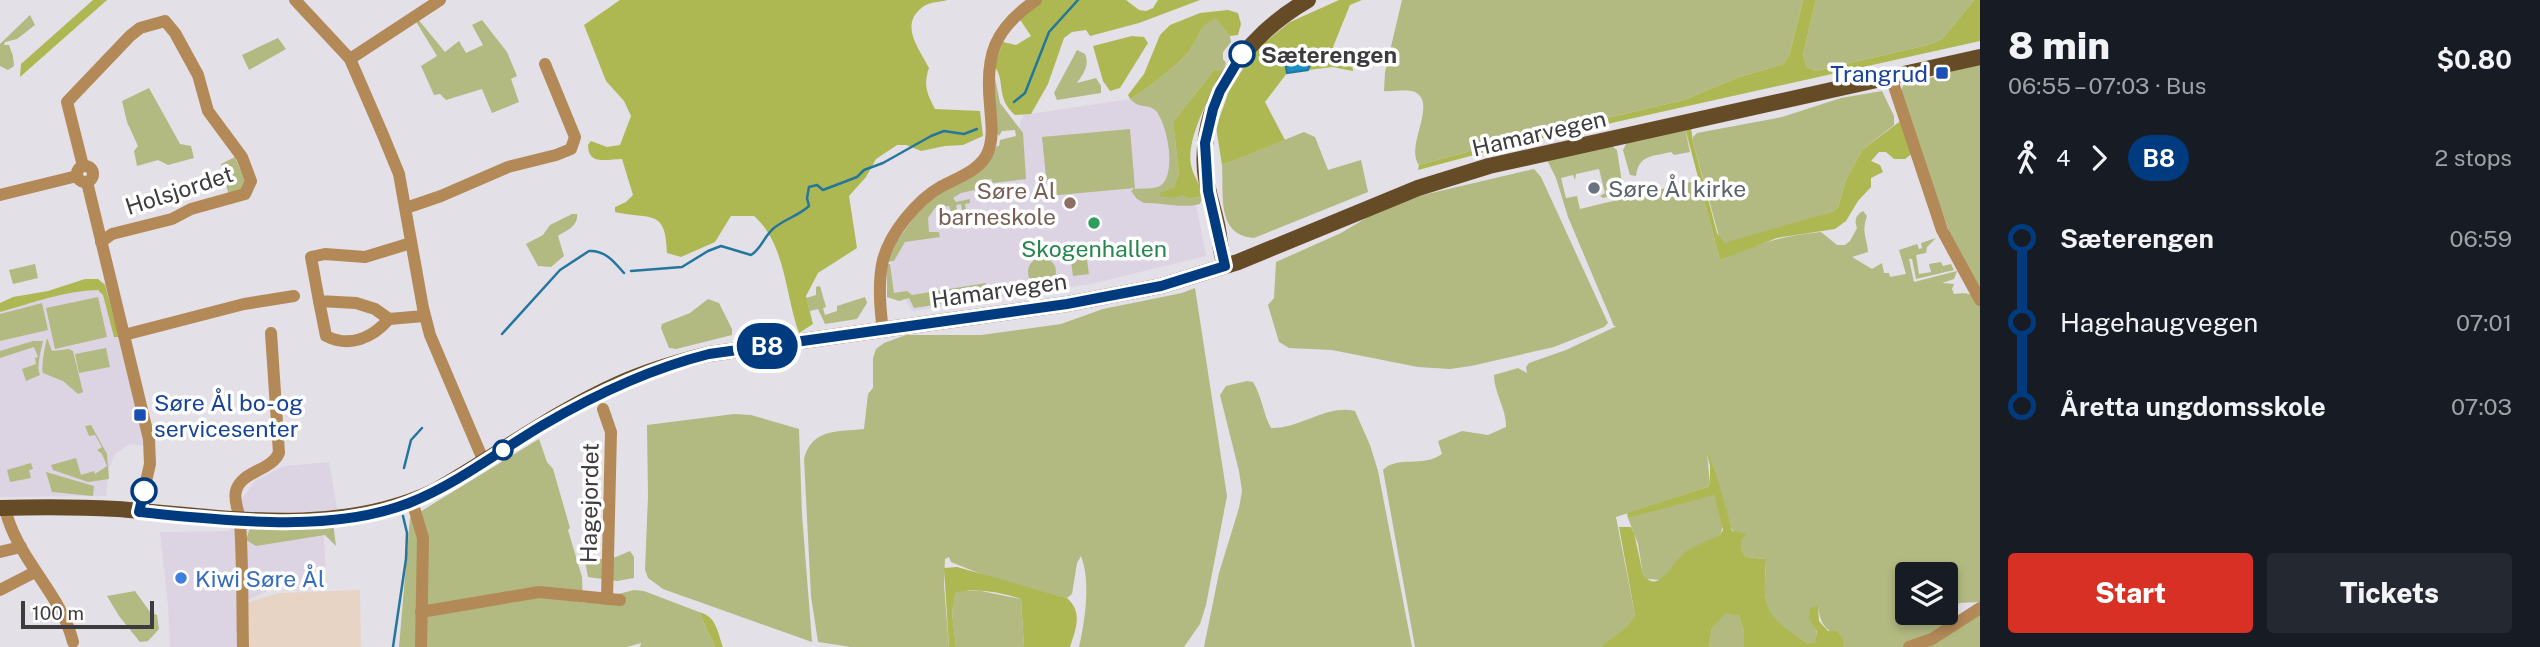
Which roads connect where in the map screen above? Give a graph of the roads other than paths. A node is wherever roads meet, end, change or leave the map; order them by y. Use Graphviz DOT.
graph roads {
  1 [pos="295,0"];
  2 [pos="440,0"];
  3 [pos="1036,0"];
  4 [pos="1301,2"];
  5 [pos="1980,57"];
  6 [pos="350,58"];
  7 [pos="545,64"];
  8 [pos="1891,77"];
  9 [pos="82,175"];
  10 [pos="0,195"];
  11 [pos="406,208"];
  12 [pos="104,235"];
  13 [pos="411,243"];
  14 [pos="1231,264"];
  15 [pos="294,296"];
  16 [pos="319,300"];
  17 [pos="1980,300"];
  18 [pos="424,316"];
  19 [pos="389,319"];
  20 [pos="883,330"];
  21 [pos="271,333"];
  22 [pos="124,335"];
  23 [pos="603,409"];
  24 [pos="484,462"];
  25 [pos="412,501"];
  26 [pos="3,508"];
  27 [pos="139,512"];
  28 [pos="240,520"];
  29 [pos="21,547"];
  30 [pos="0,552"];
  31 [pos="34,572"];
  32 [pos="0,590"];
  33 [pos="1980,608"];
  34 [pos="421,612"];
  35 [pos="73,642"];
  36 [pos="243,647"];
  37 [pos="421,647"];
  38 [pos="1909,647"];
  1 -- 6 [label="street"];
  2 -- 6 [label="street"];
  3 -- 20 [label="street"];
  4 -- 14 [label="main road"];
  5 -- 8 [label="main road, Hamarvegen"];
  6 -- 11 [label="street"];
  7 -- 11 [label="street"];
  8 -- 14 [label="main road, Hamarvegen"];
  8 -- 17 [label="street"];
  9 -- 10 [label="street"];
  9 -- 12 [label="street, Holsjordet"];
  9 -- 12 [label="street, Holsjordet"];
  11 -- 13 [label="street"];
  12 -- 22 [label="street, Holsjordet"];
  13 -- 16 [label="street"];
  13 -- 18 [label="street"];
  14 -- 20 [label="main road, Hamarvegen"];
  15 -- 22 [label="street"];
  16 -- 19 [label="street"];
  16 -- 19 [label="street"];
  18 -- 19 [label="street"];
  18 -- 24 [label="street"];
  20 -- 24 [label="main road, Hamarvegen"];
  21 -- 28 [label="street"];
  22 -- 27 [label="street, Holsjordet"];
  23 -- 34 [label="street, Hagejordet"];
  24 -- 25 [label="main road, Hamarvegen"];
  25 -- 28 [label="main road, Hamarvegen"];
  25 -- 34 [label="street"];
  26 -- 27 [label="main road, Hamarvegen"];
  26 -- 29 [label="street"];
  27 -- 28 [label="main road, Hamarvegen"];
  28 -- 36 [label="street"];
  29 -- 30 [label="street"];
  29 -- 31 [label="street"];
  31 -- 32 [label="street"];
  31 -- 35 [label="street"];
  33 -- 38 [label="street"];
  34 -- 37 [label="street"];
}
